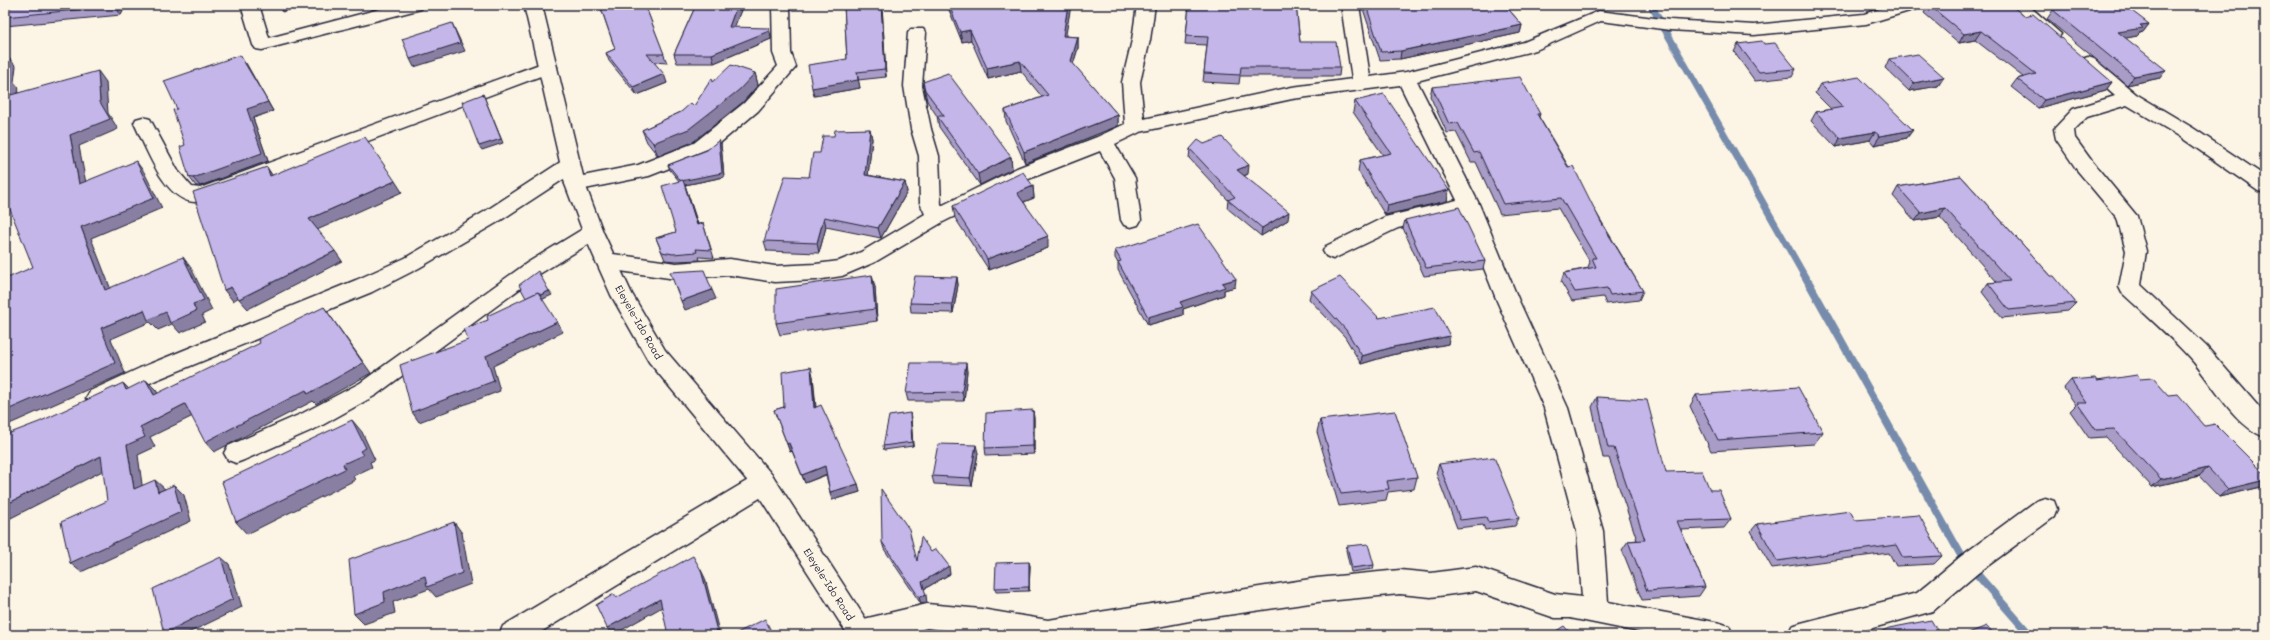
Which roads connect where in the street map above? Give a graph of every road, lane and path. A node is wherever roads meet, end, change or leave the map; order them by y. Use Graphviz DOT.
graph roads {
  1 [pos="250,5"];
  2 [pos="415,5"];
  3 [pos="533,5"];
  4 [pos="781,5"];
  5 [pos="1146,5"];
  6 [pos="1350,5"];
  7 [pos="1910,5"];
  8 [pos="2018,5"];
  9 [pos="917,33"];
  10 [pos="548,66"];
  11 [pos="1406,78"];
  12 [pos="1362,84"];
  13 [pos="2129,98"];
  14 [pos="143,123"];
  15 [pos="1135,127"];
  16 [pos="1104,142"];
  17 [pos="572,175"];
  18 [pos="2265,186"];
  19 [pos="1469,204"];
  20 [pos="936,217"];
  21 [pos="1131,220"];
  22 [pos="593,232"];
  23 [pos="1333,251"];
  24 [pos="606,261"];
  25 [pos="78,407"];
  26 [pos="2265,427"];
  27 [pos="236,453"];
  28 [pos="764,483"];
  29 [pos="2045,509"];
  30 [pos="1596,612"];
  31 [pos="861,633"];
  32 [pos="512,635"];
  33 [pos="1720,635"];
  34 [pos="1801,635"];
  1 -- 2 [label="street"];
  3 -- 10 [label="street, Eleyele-Ido Road"];
  4 -- 17 [label="street"];
  5 -- 15 [label="street"];
  6 -- 12 [label="street"];
  7 -- 11 [label="street"];
  8 -- 13 [label="street"];
  9 -- 20 [label="street"];
  10 -- 14 [label="street"];
  10 -- 17 [label="street, Eleyele-Ido Road"];
  11 -- 12 [label="street"];
  11 -- 19 [label="street"];
  12 -- 15 [label="street"];
  13 -- 18 [label="street"];
  13 -- 26 [label="street"];
  15 -- 16 [label="street"];
  16 -- 20 [label="street"];
  16 -- 21 [label="street"];
  17 -- 22 [label="street, Eleyele-Ido Road"];
  17 -- 25 [label="street"];
  19 -- 23 [label="street"];
  19 -- 30 [label="street"];
  20 -- 24 [label="street"];
  22 -- 24 [label="street, Eleyele-Ido Road"];
  22 -- 27 [label="street"];
  24 -- 28 [label="street, Eleyele-Ido Road"];
  28 -- 31 [label="street, Eleyele-Ido Road"];
  28 -- 32 [label="street"];
  29 -- 34 [label="street"];
  30 -- 31 [label="street"];
  30 -- 33 [label="street"];
}
